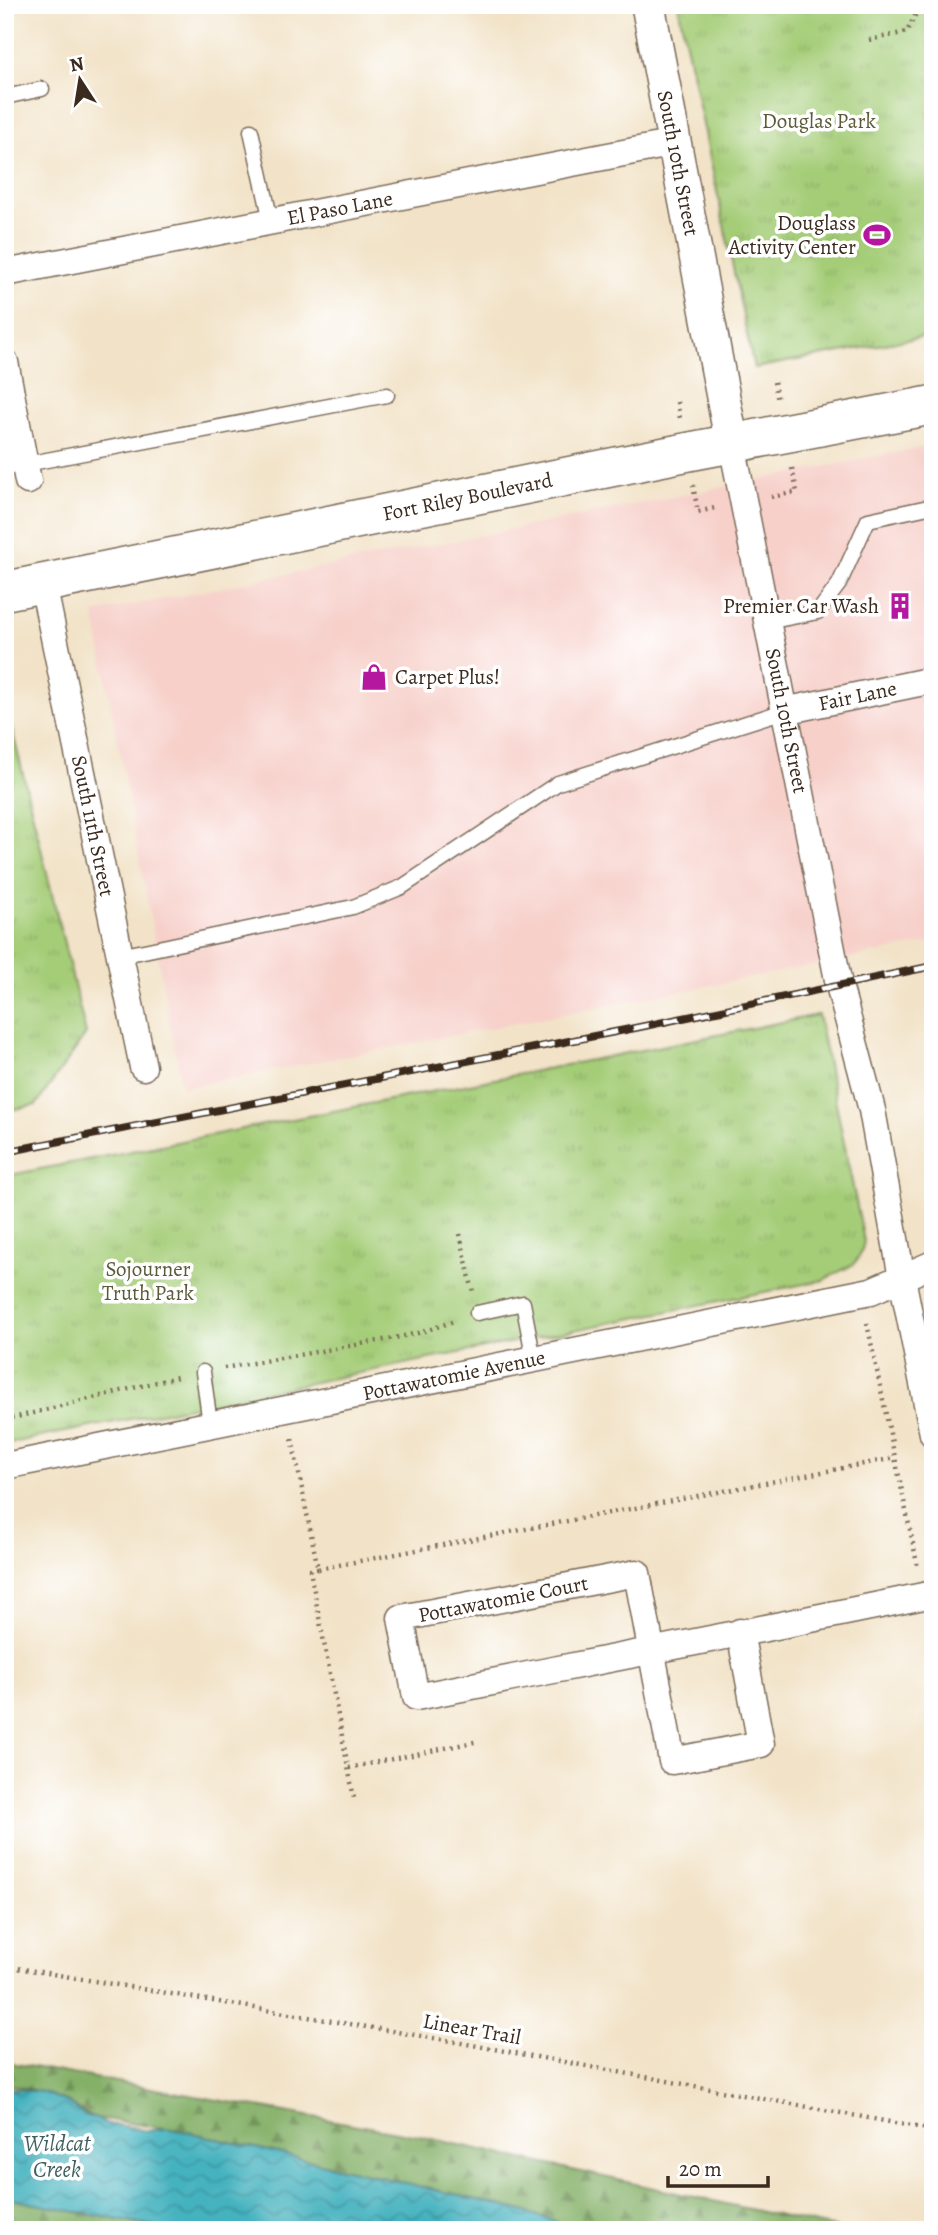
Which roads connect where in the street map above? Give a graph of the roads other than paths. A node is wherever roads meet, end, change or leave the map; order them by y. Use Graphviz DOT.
graph roads {
  1 [pos="648,5"];
  2 [pos="42,89"];
  3 [pos="5,97"];
  4 [pos="251,131"];
  5 [pos="675,143"];
  6 [pos="271,221"];
  7 [pos="5,274"];
  8 [pos="5,362"];
  9 [pos="387,395"];
  10 [pos="933,405"];
  11 [pos="732,444"];
  12 [pos="19,471"];
  13 [pos="933,506"];
  14 [pos="43,584"];
  15 [pos="5,591"];
  16 [pos="767,622"];
  17 [pos="933,680"];
  18 [pos="784,711"];
  19 [pos="120,956"];
  20 [pos="143,1067"];
  21 [pos="933,1264"];
  22 [pos="902,1278"];
  23 [pos="477,1313"];
  24 [pos="534,1360"];
  25 [pos="202,1372"];
  26 [pos="210,1424"];
  27 [pos="933,1434"];
  28 [pos="5,1465"];
  29 [pos="928,1595"];
  30 [pos="740,1632"];
  31 [pos="652,1650"];
  1 -- 5 [label="street, South 10th Street"];
  2 -- 3 [label="lane"];
  4 -- 6 [label="lane"];
  5 -- 6 [label="street, El Paso Lane"];
  5 -- 11 [label="street, South 10th Street"];
  6 -- 7 [label="street, El Paso Lane"];
  8 -- 12 [label="street"];
  9 -- 12 [label="lane"];
  10 -- 11 [label="highway, Fort Riley Boulevard"];
  11 -- 14 [label="highway, Fort Riley Boulevard"];
  11 -- 16 [label="street, South 10th Street"];
  13 -- 16 [label="lane"];
  14 -- 15 [label="highway, Fort Riley Boulevard"];
  14 -- 19 [label="street, South 11th Street"];
  16 -- 18 [label="street, South 10th Street"];
  17 -- 18 [label="street, Fair Lane"];
  18 -- 19 [label="lane"];
  18 -- 22 [label="street, South 10th Street"];
  19 -- 20 [label="street, South 11th Street"];
  21 -- 22 [label="street, Pottawatomie Avenue"];
  22 -- 24 [label="street, Pottawatomie Avenue"];
  22 -- 27 [label="street, South 10th Street"];
  23 -- 24 [label="lane"];
  24 -- 26 [label="street, Pottawatomie Avenue"];
  25 -- 26 [label="lane"];
  26 -- 28 [label="street, Pottawatomie Avenue"];
  29 -- 30 [label="street, Pottawatomie Court"];
  30 -- 31 [label="street, Pottawatomie Court"];
  30 -- 31 [label="street, Pottawatomie Court"];
  31 -- 31 [label="street, Pottawatomie Court"];
}
